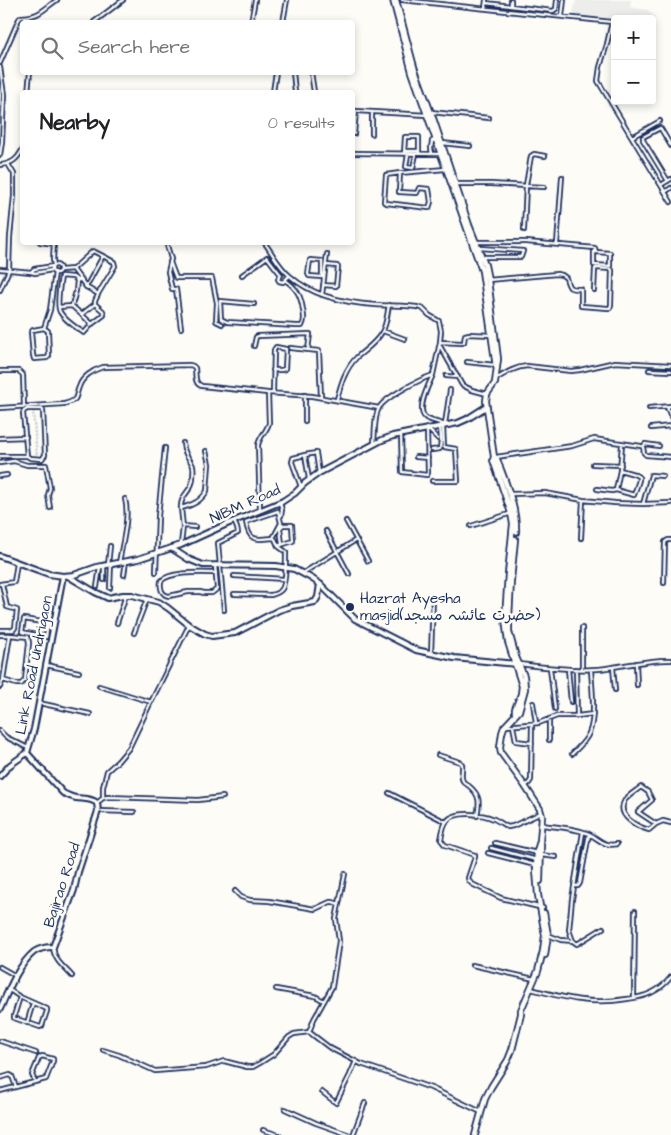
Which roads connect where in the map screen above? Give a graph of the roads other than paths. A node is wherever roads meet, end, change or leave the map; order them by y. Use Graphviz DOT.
graph roads {
  1 [pos="57,0"];
  2 [pos="123,0"];
  3 [pos="255,0"];
  4 [pos="286,0"];
  5 [pos="394,0"];
  6 [pos="402,0"];
  7 [pos="511,0"];
  8 [pos="557,0"];
  9 [pos="564,0"];
  10 [pos="486,1"];
  11 [pos="511,6"];
  12 [pos="486,8"];
  13 [pos="562,16"];
  14 [pos="97,20"];
  15 [pos="251,20"];
  16 [pos="283,20"];
  17 [pos="611,22"];
  18 [pos="611,29"];
  19 [pos="0,63"];
  20 [pos="0,68"];
  21 [pos="30,75"];
  22 [pos="276,75"];
  23 [pos="292,75"];
  24 [pos="311,75"];
  25 [pos="28,90"];
  26 [pos="273,90"];
  27 [pos="295,90"];
  28 [pos="314,90"];
  29 [pos="372,112"];
  30 [pos="429,114"];
  31 [pos="489,118"];
  32 [pos="660,121"];
  33 [pos="355,122"];
  34 [pos="372,134"];
  35 [pos="632,137"];
  36 [pos="436,139"];
  37 [pos="442,143"];
  38 [pos="470,146"];
  39 [pos="671,146"];
  40 [pos="355,153"];
  41 [pos="20,154"];
  42 [pos="406,154"];
  43 [pos="417,154"];
  44 [pos="432,154"];
  45 [pos="441,154"];
  46 [pos="0,155"];
  47 [pos="546,156"];
  48 [pos="8,164"];
  49 [pos="0,165"];
  50 [pos="446,169"];
  51 [pos="400,173"];
  52 [pos="562,177"];
  53 [pos="669,180"];
  54 [pos="455,184"];
  55 [pos="526,185"];
  56 [pos="661,185"];
  57 [pos="544,187"];
  58 [pos="671,188"];
  59 [pos="665,192"];
  60 [pos="671,202"];
  61 [pos="524,230"];
  62 [pos="477,242"];
  63 [pos="557,244"];
  64 [pos="54,245"];
  65 [pos="167,245"];
  66 [pos="265,245"];
  67 [pos="480,248"];
  68 [pos="596,251"];
  69 [pos="327,254"];
  70 [pos="103,256"];
  71 [pos="483,257"];
  72 [pos="170,262"];
  73 [pos="54,265"];
  74 [pos="326,265"];
  75 [pos="0,269"];
  76 [pos="73,269"];
  77 [pos="9,270"];
  78 [pos="60,270"];
  79 [pos="53,271"];
  80 [pos="285,271"];
  81 [pos="31,272"];
  82 [pos="242,275"];
  83 [pos="281,275"];
  84 [pos="289,276"];
  85 [pos="323,277"];
  86 [pos="77,280"];
  87 [pos="82,280"];
  88 [pos="285,280"];
  89 [pos="488,280"];
  90 [pos="323,285"];
  91 [pos="86,287"];
  92 [pos="0,290"];
  93 [pos="594,290"];
  94 [pos="98,294"];
  95 [pos="322,295"];
  96 [pos="95,304"];
  97 [pos="254,304"];
  98 [pos="72,306"];
  99 [pos="389,306"];
  100 [pos="58,307"];
  101 [pos="82,314"];
  102 [pos="92,324"];
  103 [pos="222,324"];
  104 [pos="44,328"];
  105 [pos="181,328"];
  106 [pos="383,331"];
  107 [pos="493,335"];
  108 [pos="405,339"];
  109 [pos="440,343"];
  110 [pos="254,346"];
  111 [pos="290,348"];
  112 [pos="308,350"];
  113 [pos="467,362"];
  114 [pos="495,365"];
  115 [pos="671,365"];
  116 [pos="273,370"];
  117 [pos="649,370"];
  118 [pos="0,371"];
  119 [pos="497,371"];
  120 [pos="671,371"];
  121 [pos="433,375"];
  122 [pos="446,376"];
  123 [pos="458,377"];
  124 [pos="496,379"];
  125 [pos="450,390"];
  126 [pos="268,393"];
  127 [pos="273,393"];
  128 [pos="487,394"];
  129 [pos="305,395"];
  130 [pos="320,397"];
  131 [pos="336,400"];
  132 [pos="24,406"];
  133 [pos="667,406"];
  134 [pos="671,406"];
  135 [pos="486,407"];
  136 [pos="0,408"];
  137 [pos="379,408"];
  138 [pos="649,408"];
  139 [pos="671,417"];
  140 [pos="305,421"];
  141 [pos="444,425"];
  142 [pos="671,426"];
  143 [pos="651,428"];
  144 [pos="427,430"];
  145 [pos="401,434"];
  146 [pos="26,437"];
  147 [pos="0,438"];
  148 [pos="441,439"];
  149 [pos="374,443"];
  150 [pos="183,444"];
  151 [pos="622,444"];
  152 [pos="659,446"];
  153 [pos="643,447"];
  154 [pos="165,448"];
  155 [pos="432,450"];
  156 [pos="206,451"];
  157 [pos="305,455"];
  158 [pos="0,456"];
  159 [pos="27,456"];
  160 [pos="416,457"];
  161 [pos="494,457"];
  162 [pos="671,457"];
  163 [pos="30,458"];
  164 [pos="428,458"];
  165 [pos="0,463"];
  166 [pos="593,464"];
  167 [pos="30,465"];
  168 [pos="621,465"];
  169 [pos="620,470"];
  170 [pos="319,473"];
  171 [pos="7,474"];
  172 [pos="0,476"];
  173 [pos="663,476"];
  174 [pos="309,480"];
  175 [pos="432,481"];
  176 [pos="301,487"];
  177 [pos="597,489"];
  178 [pos="616,490"];
  179 [pos="510,494"];
  180 [pos="125,499"];
  181 [pos="583,500"];
  182 [pos="280,502"];
  183 [pos="671,503"];
  184 [pos="643,504"];
  185 [pos="50,508"];
  186 [pos="181,508"];
  187 [pos="260,510"];
  188 [pos="512,513"];
  189 [pos="281,516"];
  190 [pos="234,521"];
  191 [pos="346,522"];
  192 [pos="183,526"];
  193 [pos="471,526"];
  194 [pos="196,527"];
  195 [pos="326,531"];
  196 [pos="273,538"];
  197 [pos="581,538"];
  198 [pos="356,540"];
  199 [pos="671,540"];
  200 [pos="282,544"];
  201 [pos="181,545"];
  202 [pos="110,546"];
  203 [pos="278,546"];
  204 [pos="171,548"];
  205 [pos="337,552"];
  206 [pos="156,553"];
  207 [pos="0,556"];
  208 [pos="126,561"];
  209 [pos="368,561"];
  210 [pos="17,563"];
  211 [pos="119,563"];
  212 [pos="217,565"];
  213 [pos="106,566"];
  214 [pos="285,567"];
  215 [pos="156,572"];
  216 [pos="216,573"];
  217 [pos="303,573"];
  218 [pos="124,574"];
  219 [pos="349,574"];
  220 [pos="66,576"];
  221 [pos="234,576"];
  222 [pos="284,578"];
  223 [pos="104,580"];
  224 [pos="664,583"];
  225 [pos="1,584"];
  226 [pos="320,584"];
  227 [pos="98,587"];
  228 [pos="110,588"];
  229 [pos="234,594"];
  230 [pos="126,595"];
  231 [pos="147,598"];
  232 [pos="433,598"];
  233 [pos="224,610"];
  234 [pos="48,623"];
  235 [pos="117,623"];
  236 [pos="54,624"];
  237 [pos="189,625"];
  238 [pos="582,628"];
  239 [pos="0,630"];
  240 [pos="134,633"];
  241 [pos="10,634"];
  242 [pos="0,635"];
  243 [pos="431,654"];
  244 [pos="671,660"];
  245 [pos="636,663"];
  246 [pos="46,664"];
  247 [pos="516,664"];
  248 [pos="613,667"];
  249 [pos="550,668"];
  250 [pos="568,668"];
  251 [pos="576,669"];
  252 [pos="582,669"];
  253 [pos="591,670"];
  254 [pos="80,672"];
  255 [pos="3,680"];
  256 [pos="0,686"];
  257 [pos="99,686"];
  258 [pos="637,686"];
  259 [pos="615,690"];
  260 [pos="150,702"];
  261 [pos="570,702"];
  262 [pos="39,703"];
  263 [pos="533,704"];
  264 [pos="555,710"];
  265 [pos="90,714"];
  266 [pos="593,714"];
  267 [pos="577,716"];
  268 [pos="549,719"];
  269 [pos="536,723"];
  270 [pos="532,724"];
  271 [pos="514,726"];
  272 [pos="504,727"];
  273 [pos="0,731"];
  274 [pos="549,740"];
  275 [pos="532,743"];
  276 [pos="29,753"];
  277 [pos="572,754"];
  278 [pos="438,755"];
  279 [pos="0,776"];
  280 [pos="525,786"];
  281 [pos="389,793"];
  282 [pos="223,797"];
  283 [pos="103,798"];
  284 [pos="97,803"];
  285 [pos="540,809"];
  286 [pos="98,811"];
  287 [pos="134,812"];
  288 [pos="477,816"];
  289 [pos="446,822"];
  290 [pos="671,823"];
  291 [pos="656,824"];
  292 [pos="542,825"];
  293 [pos="582,832"];
  294 [pos="589,834"];
  295 [pos="495,843"];
  296 [pos="617,844"];
  297 [pos="491,848"];
  298 [pos="488,852"];
  299 [pos="556,857"];
  300 [pos="538,860"];
  301 [pos="346,874"];
  302 [pos="574,886"];
  303 [pos="235,892"];
  304 [pos="339,905"];
  305 [pos="541,908"];
  306 [pos="635,910"];
  307 [pos="602,928"];
  308 [pos="546,935"];
  309 [pos="572,941"];
  310 [pos="53,947"];
  311 [pos="545,950"];
  312 [pos="472,965"];
  313 [pos="0,967"];
  314 [pos="16,976"];
  315 [pos="72,976"];
  316 [pos="671,977"];
  317 [pos="534,979"];
  318 [pos="276,989"];
  319 [pos="531,989"];
  320 [pos="8,990"];
  321 [pos="20,997"];
  322 [pos="634,998"];
  323 [pos="324,1001"];
  324 [pos="33,1002"];
  325 [pos="0,1009"];
  326 [pos="27,1023"];
  327 [pos="309,1032"];
  328 [pos="0,1041"];
  329 [pos="103,1050"];
  330 [pos="36,1053"];
  331 [pos="356,1061"];
  332 [pos="0,1078"];
  333 [pos="34,1081"];
  334 [pos="16,1086"];
  335 [pos="0,1091"];
  336 [pos="322,1092"];
  337 [pos="365,1103"];
  338 [pos="285,1109"];
  339 [pos="481,1112"];
  340 [pos="263,1130"];
  341 [pos="279,1135"];
  342 [pos="352,1135"];
  343 [pos="475,1135"];
  1 -- 19 [label="street"];
  2 -- 14 [label="street"];
  3 -- 15 [label="street"];
  4 -- 16 [label="street"];
  5 -- 30 [label="highway"];
  6 -- 12 [label="street"];
  7 -- 11 [label="street"];
  8 -- 11 [label="street"];
  9 -- 13 [label="street"];
  10 -- 11 [label="street"];
  10 -- 12 [label="street"];
  12 -- 13 [label="street"];
  13 -- 17 [label="street"];
  18 -- 35 [label="street"];
  20 -- 46 [label="street"];
  21 -- 25 [label="street"];
  22 -- 26 [label="street"];
  23 -- 27 [label="street"];
  24 -- 28 [label="street"];
  29 -- 30 [label="street"];
  29 -- 33 [label="street"];
  29 -- 34 [label="street"];
  30 -- 31 [label="street"];
  30 -- 36 [label="highway"];
  30 -- 37 [label="highway"];
  32 -- 35 [label="street"];
  35 -- 56 [label="street"];
  36 -- 44 [label="street"];
  36 -- 45 [label="highway"];
  37 -- 38 [label="street"];
  37 -- 54 [label="highway"];
  39 -- 53 [label="street"];
  40 -- 42 [label="street"];
  41 -- 48 [label="street"];
  42 -- 43 [label="street"];
  42 -- 43 [label="street"];
  42 -- 43 [label="street"];
  42 -- 43 [label="street"];
  43 -- 44 [label="street"];
  44 -- 45 [label="street"];
  45 -- 50 [label="highway"];
  47 -- 55 [label="street"];
  48 -- 49 [label="street"];
  48 -- 77 [label="street"];
  50 -- 51 [label="street"];
  50 -- 107 [label="highway"];
  51 -- 51 [label="street"];
  52 -- 63 [label="street"];
  53 -- 56 [label="street"];
  54 -- 55 [label="street"];
  54 -- 62 [label="highway"];
  55 -- 57 [label="street"];
  55 -- 61 [label="street"];
  56 -- 59 [label="street"];
  58 -- 59 [label="street"];
  59 -- 60 [label="street"];
  62 -- 63 [label="street"];
  62 -- 67 [label="highway"];
  63 -- 68 [label="street"];
  64 -- 73 [label="street"];
  65 -- 72 [label="street"];
  66 -- 80 [label="street"];
  67 -- 71 [label="highway"];
  67 -- 71 [label="street"];
  68 -- 68 [label="street"];
  69 -- 74 [label="street"];
  70 -- 76 [label="street"];
  70 -- 91 [label="street"];
  70 -- 94 [label="street"];
  71 -- 89 [label="highway"];
  72 -- 103 [label="street"];
  72 -- 105 [label="street"];
  73 -- 78 [label="street"];
  73 -- 79 [label="street"];
  73 -- 81 [label="street"];
  74 -- 85 [label="street"];
  74 -- 90 [label="street"];
  75 -- 77 [label="street"];
  76 -- 78 [label="street"];
  76 -- 87 [label="street"];
  77 -- 81 [label="street"];
  77 -- 92 [label="street"];
  78 -- 79 [label="street"];
  79 -- 81 [label="street"];
  79 -- 104 [label="street"];
  80 -- 83 [label="street"];
  80 -- 84 [label="street"];
  82 -- 83 [label="street"];
  83 -- 88 [label="street"];
  84 -- 88 [label="street"];
  84 -- 95 [label="street"];
  85 -- 85 [label="street"];
  85 -- 90 [label="street"];
  86 -- 87 [label="street"];
  86 -- 98 [label="street"];
  86 -- 100 [label="street"];
  87 -- 91 [label="street"];
  88 -- 97 [label="street"];
  89 -- 93 [label="street"];
  89 -- 107 [label="highway"];
  90 -- 95 [label="street"];
  91 -- 94 [label="street"];
  94 -- 96 [label="street"];
  95 -- 99 [label="street"];
  96 -- 101 [label="street"];
  96 -- 102 [label="street"];
  98 -- 100 [label="street"];
  98 -- 101 [label="street"];
  99 -- 106 [label="street"];
  99 -- 109 [label="street"];
  100 -- 102 [label="street"];
  101 -- 102 [label="street"];
  104 -- 104 [label="street"];
  106 -- 108 [label="street"];
  106 -- 131 [label="street"];
  107 -- 109 [label="street"];
  107 -- 114 [label="highway"];
  107 -- 119 [label="highway"];
  109 -- 121 [label="street"];
  109 -- 123 [label="street"];
  110 -- 112 [label="street"];
  111 -- 112 [label="street"];
  112 -- 130 [label="street"];
  113 -- 114 [label="street"];
  114 -- 119 [label="highway"];
  115 -- 124 [label="street"];
  116 -- 116 [label="street"];
  116 -- 127 [label="street"];
  117 -- 120 [label="street"];
  118 -- 132 [label="street"];
  119 -- 124 [label="highway"];
  121 -- 137 [label="street"];
  121 -- 141 [label="street"];
  122 -- 123 [label="street"];
  123 -- 128 [label="street"];
  124 -- 128 [label="highway"];
  125 -- 141 [label="street"];
  126 -- 127 [label="street"];
  126 -- 132 [label="street"];
  126 -- 187 [label="street"];
  127 -- 129 [label="street"];
  128 -- 135 [label="highway"];
  129 -- 130 [label="street"];
  129 -- 140 [label="street"];
  130 -- 131 [label="street"];
  131 -- 137 [label="street"];
  132 -- 136 [label="street"];
  133 -- 134 [label="street"];
  133 -- 138 [label="street"];
  133 -- 139 [label="street"];
  135 -- 141 [label="main road, NIBM Road"];
  135 -- 161 [label="highway"];
  137 -- 149 [label="street"];
  141 -- 144 [label="main road, NIBM Road"];
  141 -- 148 [label="street"];
  142 -- 143 [label="street"];
  144 -- 145 [label="main road, NIBM Road"];
  144 -- 148 [label="street"];
  144 -- 164 [label="street"];
  145 -- 149 [label="main road, NIBM Road"];
  145 -- 164 [label="street"];
  146 -- 147 [label="street"];
  146 -- 159 [label="street"];
  146 -- 163 [label="street"];
  148 -- 155 [label="street"];
  148 -- 175 [label="street"];
  149 -- 170 [label="main road, NIBM Road"];
  150 -- 186 [label="street"];
  151 -- 153 [label="street"];
  151 -- 161 [label="street"];
  151 -- 168 [label="street"];
  152 -- 153 [label="street"];
  153 -- 162 [label="street"];
  154 -- 206 [label="street"];
  156 -- 186 [label="street"];
  157 -- 170 [label="street"];
  157 -- 174 [label="street"];
  157 -- 176 [label="street"];
  158 -- 159 [label="street"];
  159 -- 163 [label="street"];
  160 -- 164 [label="street"];
  161 -- 179 [label="highway"];
  161 -- 188 [label="highway"];
  163 -- 167 [label="street"];
  165 -- 167 [label="street"];
  166 -- 168 [label="street"];
  167 -- 185 [label="street"];
  168 -- 169 [label="street"];
  169 -- 178 [label="street"];
  169 -- 178 [label="street"];
  170 -- 174 [label="main road, NIBM Road"];
  171 -- 172 [label="street"];
  173 -- 184 [label="street"];
  174 -- 176 [label="main road, NIBM Road"];
  176 -- 182 [label="main road, NIBM Road"];
  177 -- 178 [label="street"];
  179 -- 181 [label="street"];
  179 -- 188 [label="highway"];
  180 -- 211 [label="street"];
  181 -- 184 [label="street"];
  181 -- 197 [label="street"];
  182 -- 187 [label="main road, NIBM Road"];
  182 -- 189 [label="street"];
  183 -- 184 [label="street"];
  186 -- 192 [label="street"];
  187 -- 190 [label="main road, NIBM Road"];
  188 -- 193 [label="street"];
  188 -- 247 [label="highway"];
  190 -- 201 [label="main road, NIBM Road"];
  190 -- 212 [label="street"];
  191 -- 198 [label="street"];
  192 -- 194 [label="street"];
  192 -- 201 [label="street"];
  195 -- 205 [label="street"];
  196 -- 196 [label="street"];
  196 -- 203 [label="street"];
  198 -- 205 [label="street"];
  198 -- 209 [label="street"];
  199 -- 224 [label="street"];
  200 -- 200 [label="street"];
  200 -- 203 [label="street"];
  201 -- 204 [label="main road, NIBM Road"];
  202 -- 213 [label="street"];
  203 -- 214 [label="street"];
  204 -- 206 [label="main road, NIBM Road"];
  204 -- 212 [label="main road"];
  205 -- 217 [label="street"];
  205 -- 219 [label="street"];
  206 -- 208 [label="main road, NIBM Road"];
  206 -- 215 [label="street"];
  207 -- 210 [label="main road, NIBM Road"];
  208 -- 211 [label="main road, NIBM Road"];
  208 -- 218 [label="street"];
  210 -- 220 [label="main road, NIBM Road"];
  210 -- 225 [label="street"];
  211 -- 213 [label="main road, NIBM Road"];
  212 -- 214 [label="main road"];
  212 -- 216 [label="street"];
  212 -- 233 [label="street"];
  213 -- 220 [label="main road, NIBM Road"];
  213 -- 223 [label="street"];
  213 -- 227 [label="street"];
  213 -- 228 [label="street"];
  214 -- 217 [label="main road"];
  214 -- 222 [label="street"];
  216 -- 216 [label="street"];
  217 -- 226 [label="main road"];
  220 -- 230 [label="main road"];
  220 -- 236 [label="main road, Link Road Undrigaon"];
  221 -- 222 [label="street"];
  222 -- 229 [label="street"];
  225 -- 239 [label="street"];
  226 -- 237 [label="main road"];
  226 -- 243 [label="main road"];
  230 -- 231 [label="main road"];
  230 -- 235 [label="street"];
  231 -- 237 [label="main road"];
  231 -- 240 [label="street"];
  232 -- 243 [label="street"];
  234 -- 234 [label="street"];
  234 -- 236 [label="street"];
  236 -- 246 [label="main road, Link Road Undrigaon"];
  237 -- 260 [label="street"];
  238 -- 252 [label="street"];
  241 -- 242 [label="street"];
  241 -- 255 [label="street"];
  241 -- 255 [label="street"];
  243 -- 247 [label="main road"];
  244 -- 245 [label="street"];
  245 -- 248 [label="street"];
  245 -- 258 [label="street"];
  246 -- 254 [label="street"];
  246 -- 262 [label="main road, Link Road Undrigaon"];
  247 -- 249 [label="street"];
  247 -- 272 [label="highway"];
  248 -- 253 [label="street"];
  248 -- 259 [label="street"];
  249 -- 250 [label="street"];
  249 -- 264 [label="street"];
  250 -- 251 [label="street"];
  250 -- 261 [label="street"];
  251 -- 252 [label="street"];
  251 -- 267 [label="street"];
  252 -- 253 [label="street"];
  253 -- 266 [label="street"];
  255 -- 256 [label="street"];
  257 -- 260 [label="street"];
  260 -- 283 [label="street"];
  262 -- 265 [label="street"];
  262 -- 276 [label="main road, Link Road Undrigaon"];
  263 -- 269 [label="street"];
  266 -- 267 [label="street"];
  266 -- 277 [label="street"];
  267 -- 268 [label="street"];
  268 -- 269 [label="street"];
  268 -- 274 [label="street"];
  269 -- 270 [label="street"];
  270 -- 271 [label="street"];
  270 -- 275 [label="street"];
  271 -- 272 [label="street"];
  271 -- 275 [label="street"];
  272 -- 280 [label="highway"];
  273 -- 276 [label="street"];
  275 -- 280 [label="street"];
  276 -- 279 [label="main road, Link Road Undrigaon"];
  276 -- 284 [label="main road"];
  278 -- 288 [label="street"];
  280 -- 285 [label="highway"];
  281 -- 289 [label="street"];
  282 -- 283 [label="street"];
  283 -- 284 [label="street"];
  284 -- 286 [label="main road, Bajirao Road"];
  285 -- 288 [label="street"];
  285 -- 292 [label="highway"];
  286 -- 287 [label="street"];
  286 -- 310 [label="main road, Bajirao Road"];
  288 -- 289 [label="street"];
  289 -- 305 [label="street"];
  290 -- 291 [label="street"];
  291 -- 291 [label="street"];
  292 -- 293 [label="street"];
  292 -- 300 [label="highway"];
  293 -- 294 [label="street"];
  293 -- 302 [label="street"];
  294 -- 296 [label="street"];
  294 -- 302 [label="street"];
  295 -- 300 [label="street"];
  297 -- 300 [label="street"];
  298 -- 300 [label="street"];
  299 -- 300 [label="street"];
  300 -- 305 [label="highway"];
  301 -- 304 [label="street"];
  302 -- 309 [label="street"];
  303 -- 304 [label="street"];
  304 -- 323 [label="street"];
  305 -- 308 [label="highway"];
  306 -- 322 [label="street"];
  307 -- 309 [label="street"];
  308 -- 309 [label="street"];
  308 -- 311 [label="highway"];
  310 -- 314 [label="main road, Bajirao Road"];
  310 -- 315 [label="street"];
  311 -- 317 [label="highway"];
  311 -- 319 [label="highway"];
  312 -- 317 [label="street"];
  313 -- 314 [label="street"];
  314 -- 320 [label="main road, Bajirao Road"];
  316 -- 322 [label="street"];
  317 -- 319 [label="highway"];
  318 -- 323 [label="street"];
  319 -- 322 [label="street"];
  319 -- 339 [label="highway"];
  320 -- 321 [label="street"];
  320 -- 325 [label="main road, Bajirao Road"];
  321 -- 324 [label="street"];
  321 -- 326 [label="street"];
  323 -- 327 [label="street"];
  324 -- 326 [label="street"];
  324 -- 326 [label="street"];
  327 -- 329 [label="street"];
  327 -- 331 [label="street"];
  328 -- 330 [label="street"];
  331 -- 336 [label="street"];
  331 -- 339 [label="street"];
  332 -- 334 [label="street"];
  333 -- 333 [label="street"];
  333 -- 334 [label="street"];
  334 -- 335 [label="street"];
  337 -- 342 [label="street"];
  338 -- 342 [label="street"];
  339 -- 343 [label="highway"];
  340 -- 341 [label="street"];
}
